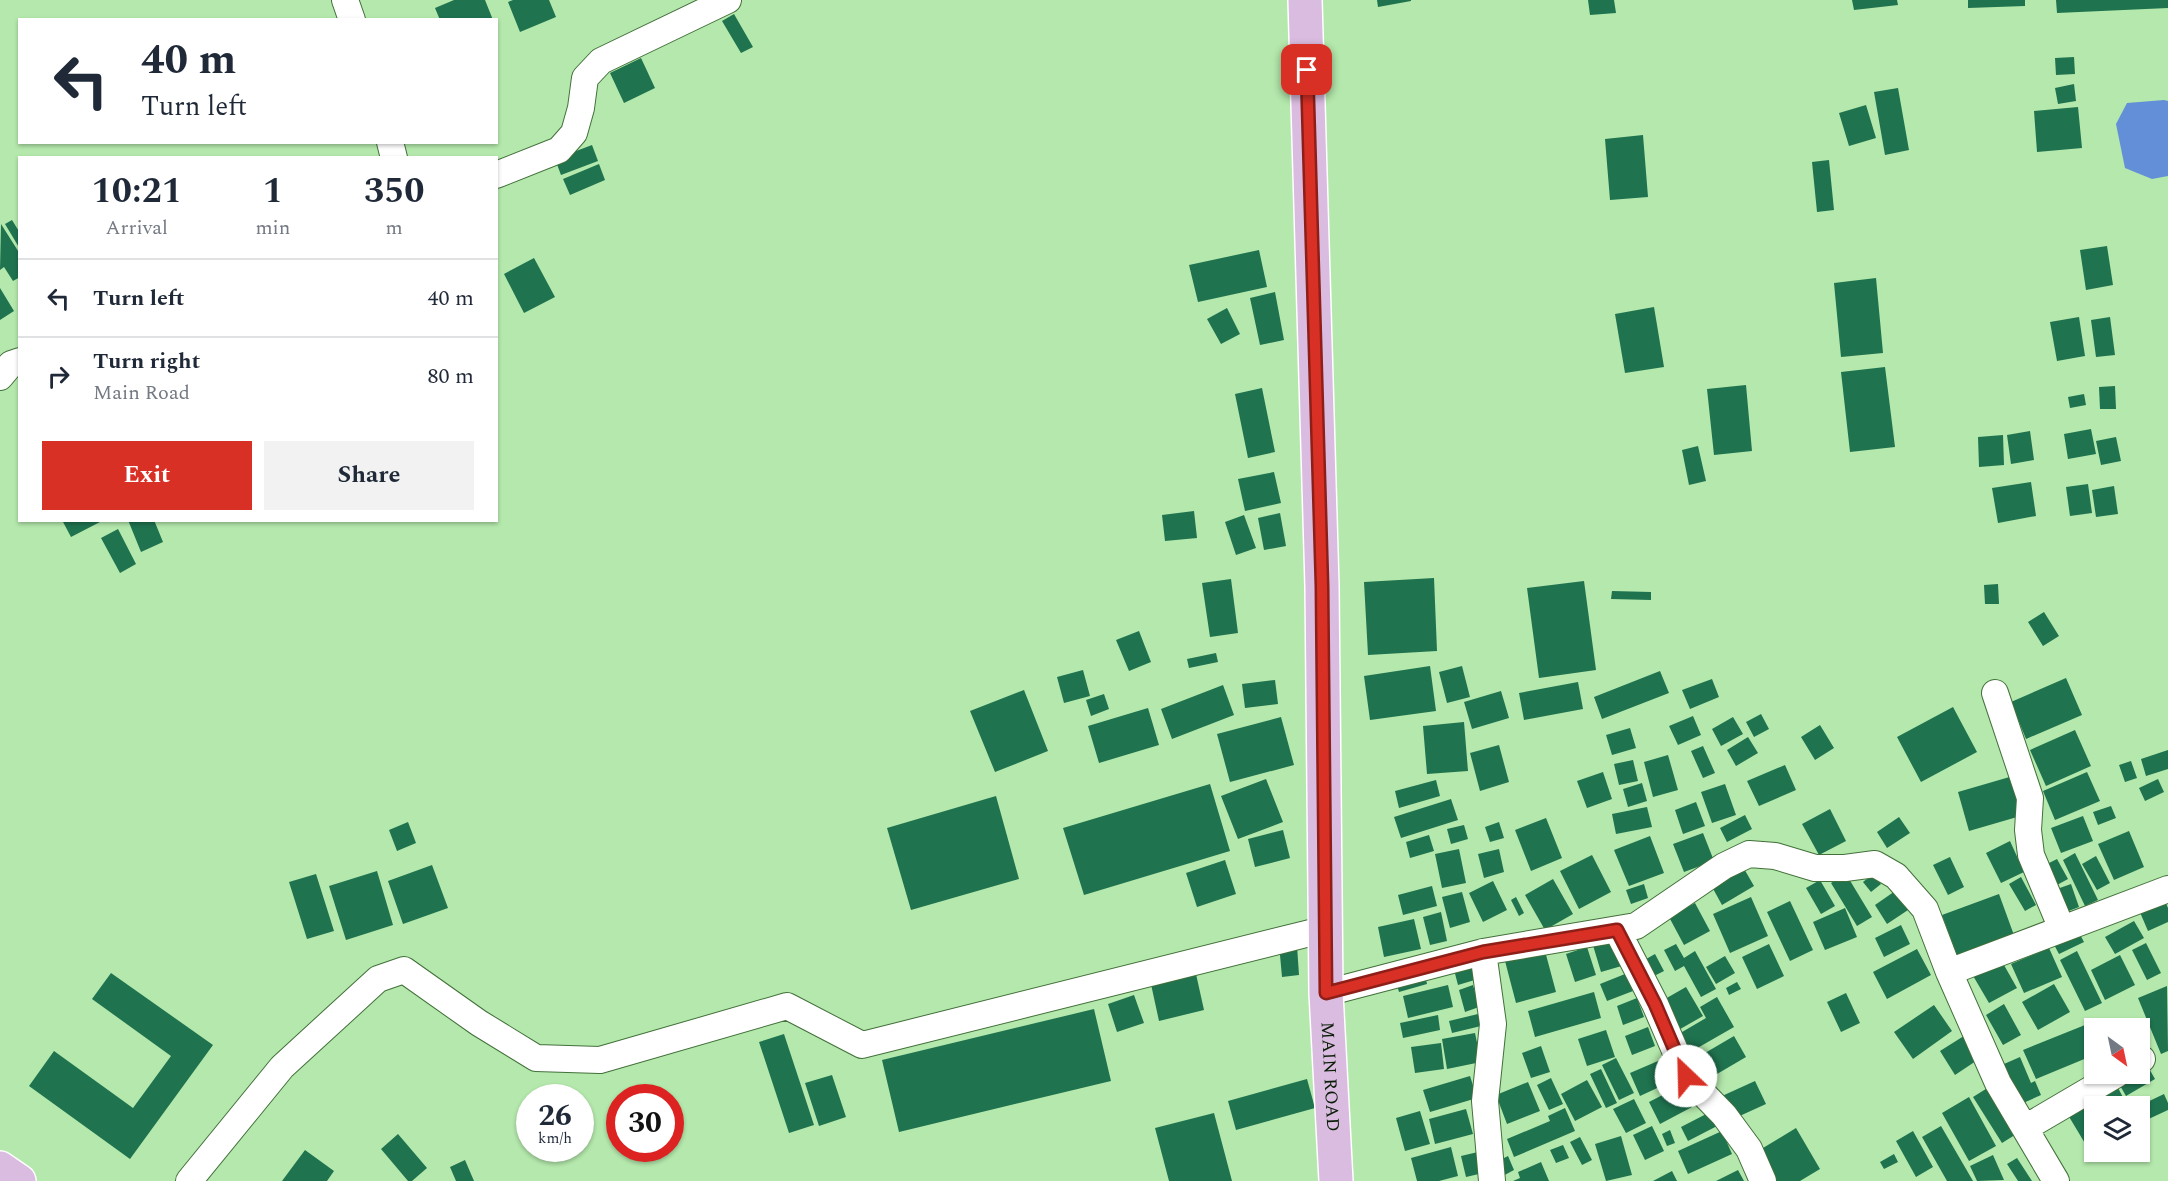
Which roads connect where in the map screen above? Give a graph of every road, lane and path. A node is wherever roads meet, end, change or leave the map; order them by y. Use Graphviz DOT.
graph roads {
  1 [pos="345,0"];
  2 [pos="728,0"];
  3 [pos="1305,0"];
  4 [pos="351,18"];
  5 [pos="498,174"];
  6 [pos="18,362"];
  7 [pos="0,377"];
  8 [pos="1995,693"];
  9 [pos="2168,889"];
  10 [pos="1326,929"];
  11 [pos="2062,929"];
  12 [pos="1617,930"];
  13 [pos="1483,952"];
  14 [pos="1948,972"];
  15 [pos="1326,993"];
  16 [pos="2100,1084"];
  17 [pos="2025,1128"];
  18 [pos="0,1168"];
  19 [pos="19,1181"];
  20 [pos="189,1181"];
  21 [pos="1336,1181"];
  22 [pos="1492,1181"];
  23 [pos="1763,1181"];
  24 [pos="2056,1181"];
  1 -- 4 [label="street"];
  2 -- 5 [label="street"];
  3 -- 10 [label="main road, MAIN ROAD"];
  6 -- 7 [label="street"];
  8 -- 11 [label="street"];
  9 -- 11 [label="street"];
  10 -- 15 [label="main road, MAIN ROAD"];
  10 -- 20 [label="street"];
  11 -- 14 [label="street"];
  12 -- 13 [label="street"];
  12 -- 14 [label="street"];
  12 -- 23 [label="street"];
  13 -- 15 [label="street"];
  13 -- 22 [label="street"];
  14 -- 17 [label="street"];
  15 -- 21 [label="main road, MAIN ROAD"];
  16 -- 17 [label="street"];
  17 -- 24 [label="street"];
  18 -- 19 [label="main road"];
}
